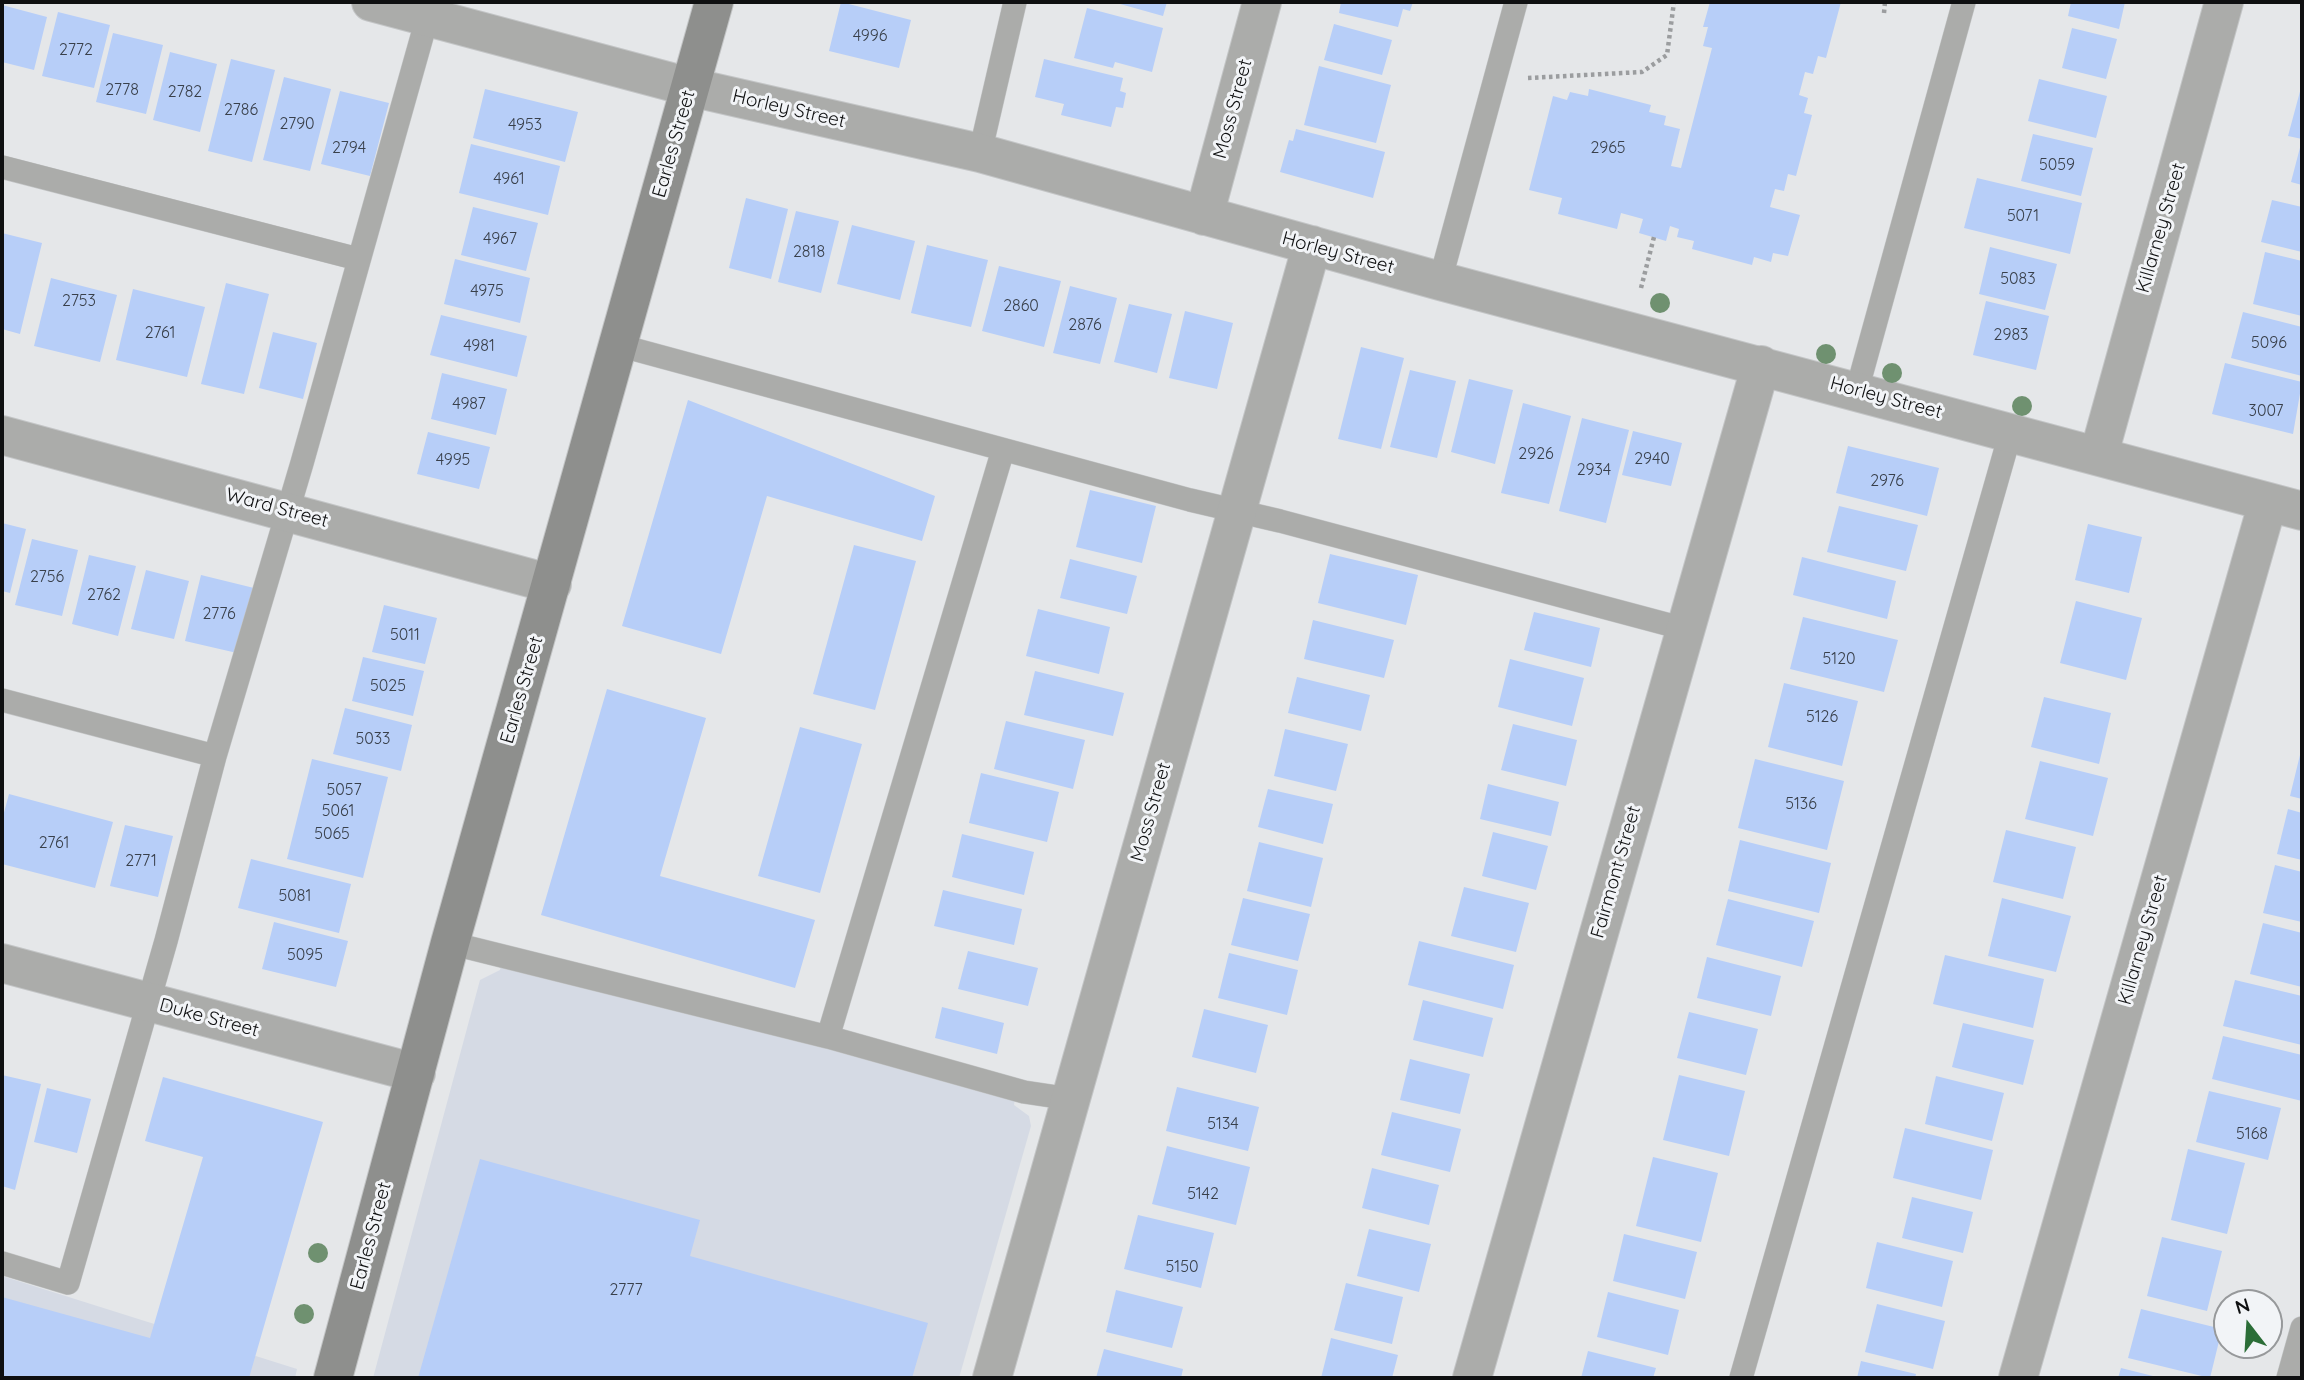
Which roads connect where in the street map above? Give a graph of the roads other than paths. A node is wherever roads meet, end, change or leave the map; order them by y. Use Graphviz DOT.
graph roads {
  1 [pos="371,2"];
  2 [pos="714,2"];
  3 [pos="1016,2"];
  4 [pos="1262,2"];
  5 [pos="1516,2"];
  6 [pos="1964,2"];
  7 [pos="2224,2"];
  8 [pos="430,9"];
  9 [pos="690,87"];
  10 [pos="980,153"];
  11 [pos="2,167"];
  12 [pos="1204,216"];
  13 [pos="1312,245"];
  14 [pos="358,259"];
  15 [pos="1440,281"];
  16 [pos="618,345"];
  17 [pos="1761,365"];
  18 [pos="1857,390"];
  19 [pos="2011,431"];
  20 [pos="2,435"];
  21 [pos="1003,450"];
  22 [pos="2099,454"];
  23 [pos="2285,506"];
  24 [pos="286,510"];
  25 [pos="1236,510"];
  26 [pos="552,584"];
  27 [pos="1685,629"];
  28 [pos="2,700"];
  29 [pos="215,755"];
  30 [pos="450,943"];
  31 [pos="2,963"];
  32 [pos="147,1001"];
  33 [pos="828,1037"];
  34 [pos="416,1073"];
  35 [pos="1071,1099"];
  36 [pos="2,1263"];
  37 [pos="2302,1328"];
  38 [pos="333,1378"];
  39 [pos="992,1378"];
  40 [pos="1472,1378"];
  41 [pos="1741,1378"];
  42 [pos="2018,1378"];
  43 [pos="2288,1378"];
  1 -- 8 [label="street, Horley Street"];
  2 -- 9 [label="street, Earles Street"];
  3 -- 10 [label="lane"];
  4 -- 12 [label="street, Moss Street"];
  5 -- 15 [label="lane"];
  6 -- 18 [label="lane"];
  7 -- 22 [label="street, Killarney Street"];
  8 -- 9 [label="street, Horley Street"];
  8 -- 14 [label="lane"];
  9 -- 10 [label="street, Horley Street"];
  9 -- 16 [label="street, Earles Street"];
  10 -- 12 [label="street, Horley Street"];
  11 -- 14 [label="lane"];
  12 -- 13 [label="street, Horley Street"];
  13 -- 15 [label="street, Horley Street"];
  13 -- 25 [label="street, Moss Street"];
  14 -- 24 [label="lane"];
  15 -- 17 [label="street, Horley Street"];
  16 -- 21 [label="lane"];
  16 -- 26 [label="street, Earles Street"];
  17 -- 18 [label="street, Horley Street"];
  17 -- 27 [label="street, Fairmont Street"];
  18 -- 19 [label="street, Horley Street"];
  19 -- 22 [label="street, Horley Street"];
  19 -- 41 [label="lane"];
  20 -- 24 [label="street, Ward Street"];
  21 -- 25 [label="lane"];
  21 -- 33 [label="lane"];
  22 -- 23 [label="street, Horley Street"];
  23 -- 42 [label="street, Killarney Street"];
  24 -- 26 [label="street, Ward Street"];
  24 -- 29 [label="lane"];
  25 -- 27 [label="lane"];
  25 -- 35 [label="street, Moss Street"];
  26 -- 30 [label="street, Earles Street"];
  27 -- 40 [label="street, Fairmont Street"];
  28 -- 29 [label="lane"];
  29 -- 32 [label="lane"];
  30 -- 33 [label="lane"];
  30 -- 34 [label="street, Earles Street"];
  31 -- 32 [label="street, Duke Street"];
  32 -- 34 [label="street, Duke Street"];
  32 -- 36 [label="lane"];
  33 -- 35 [label="lane"];
  34 -- 38 [label="street, Earles Street"];
  35 -- 39 [label="street, Moss Street"];
  37 -- 43 [label="lane"];
}
